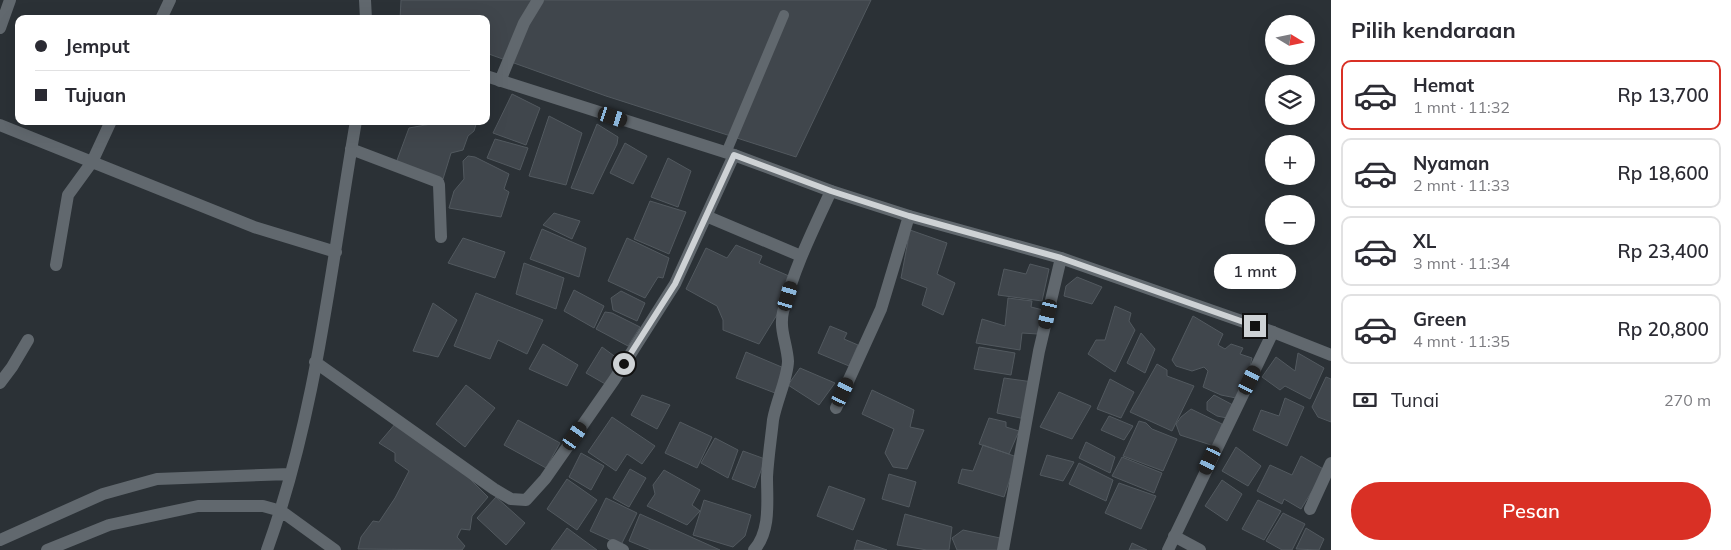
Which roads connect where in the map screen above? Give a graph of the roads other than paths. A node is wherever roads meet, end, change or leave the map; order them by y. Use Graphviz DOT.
graph roads {
  1 [pos="10,0"];
  2 [pos="170,0"];
  3 [pos="364,0"];
  4 [pos="538,0"];
  5 [pos="163,15"];
  6 [pos="366,15"];
  7 [pos="784,16"];
  8 [pos="0,28"];
  9 [pos="490,77"];
  10 [pos="500,81"];
  11 [pos="0,125"];
  12 [pos="109,125"];
  13 [pos="355,125"];
  14 [pos="351,149"];
  15 [pos="730,154"];
  16 [pos="92,162"];
  17 [pos="831,191"];
  18 [pos="706,216"];
  19 [pos="909,216"];
  20 [pos="440,237"];
  21 [pos="336,252"];
  22 [pos="801,256"];
  23 [pos="1061,258"];
  24 [pos="56,265"];
  25 [pos="1273,332"];
  26 [pos="28,340"];
  27 [pos="1331,355"];
  28 [pos="315,362"];
  29 [pos="0,383"];
  30 [pos="836,408"];
  31 [pos="1331,463"];
  32 [pos="290,474"];
  33 [pos="1310,509"];
  34 [pos="281,511"];
  35 [pos="1174,536"];
  36 [pos="0,540"];
  37 [pos="47,550"];
  38 [pos="267,550"];
  39 [pos="335,550"];
  40 [pos="754,550"];
  41 [pos="1003,550"];
  42 [pos="1168,550"];
  43 [pos="1200,550"];
  1 -- 8 [label="street"];
  2 -- 5 [label="street"];
  3 -- 6 [label="street"];
  4 -- 10 [label="street"];
  7 -- 15 [label="lane"];
  9 -- 10 [label="street"];
  10 -- 15 [label="street"];
  11 -- 16 [label="street"];
  12 -- 16 [label="street"];
  13 -- 14 [label="street"];
  14 -- 20 [label="street"];
  14 -- 21 [label="street"];
  15 -- 17 [label="street"];
  15 -- 18 [label="street"];
  16 -- 21 [label="street"];
  16 -- 24 [label="street"];
  17 -- 19 [label="street"];
  17 -- 22 [label="street"];
  18 -- 22 [label="street"];
  18 -- 28 [label="street"];
  19 -- 23 [label="street"];
  19 -- 30 [label="street"];
  21 -- 28 [label="street"];
  22 -- 40 [label="street"];
  23 -- 25 [label="street"];
  23 -- 41 [label="street"];
  25 -- 27 [label="street"];
  25 -- 35 [label="street"];
  26 -- 29 [label="street"];
  28 -- 32 [label="street"];
  31 -- 33 [label="street"];
  32 -- 34 [label="street"];
  32 -- 36 [label="street"];
  34 -- 37 [label="street"];
  34 -- 38 [label="street"];
  34 -- 39 [label="street"];
  35 -- 42 [label="street"];
  35 -- 43 [label="street"];
}
